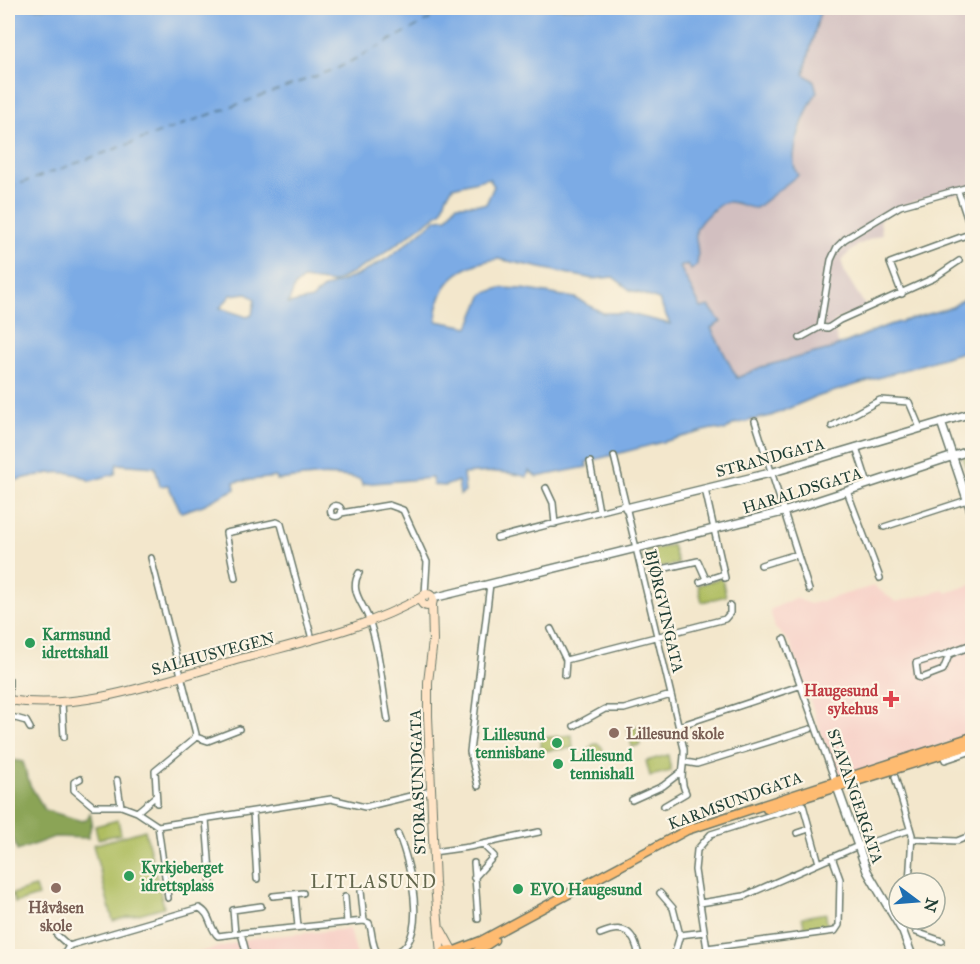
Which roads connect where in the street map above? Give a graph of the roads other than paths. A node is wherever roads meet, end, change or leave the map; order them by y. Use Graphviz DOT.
graph roads {
  1 [pos="972,186"];
  2 [pos="958,191"];
  3 [pos="972,233"];
  4 [pos="959,261"];
  5 [pos="902,294"];
  6 [pos="819,327"];
  7 [pos="800,338"];
  8 [pos="972,413"];
  9 [pos="755,421"];
  10 [pos="940,422"];
  11 [pos="832,426"];
  12 [pos="920,428"];
  13 [pos="856,447"];
  14 [pos="972,450"];
  15 [pos="614,456"];
  16 [pos="953,457"];
  17 [pos="590,462"];
  18 [pos="771,473"];
  19 [pos="868,484"];
  20 [pos="546,488"];
  21 [pos="705,489"];
  22 [pos="847,491"];
  23 [pos="967,500"];
  24 [pos="626,506"];
  25 [pos="599,511"];
  26 [pos="783,512"];
  27 [pos="341,513"];
  28 [pos="972,514"];
  29 [pos="555,524"];
  30 [pos="884,527"];
  31 [pos="714,529"];
  32 [pos="496,538"];
  33 [pos="636,548"];
  34 [pos="796,554"];
  35 [pos="151,558"];
  36 [pos="761,565"];
  37 [pos="657,570"];
  38 [pos="359,573"];
  39 [pos="235,578"];
  40 [pos="880,578"];
  41 [pos="706,579"];
  42 [pos="700,582"];
  43 [pos="490,584"];
  44 [pos="809,590"];
  45 [pos="426,600"];
  46 [pos="729,606"];
  47 [pos="369,622"];
  48 [pos="551,629"];
  49 [pos="657,637"];
  50 [pos="312,639"];
  51 [pos="784,639"];
  52 [pos="972,645"];
  53 [pos="950,652"];
  54 [pos="566,660"];
  55 [pos="565,675"];
  56 [pos="181,676"];
  57 [pos="8,680"];
  58 [pos="802,685"];
  59 [pos="671,695"];
  60 [pos="8,701"];
  61 [pos="62,703"];
  62 [pos="8,716"];
  63 [pos="388,720"];
  64 [pos="574,726"];
  65 [pos="679,726"];
  66 [pos="30,728"];
  67 [pos="238,729"];
  68 [pos="810,729"];
  69 [pos="64,737"];
  70 [pos="196,737"];
  71 [pos="972,737"];
  72 [pos="972,745"];
  73 [pos="972,751"];
  74 [pos="945,760"];
  75 [pos="685,762"];
  76 [pos="681,772"];
  77 [pos="895,777"];
  78 [pos="80,779"];
  79 [pos="117,780"];
  80 [pos="837,784"];
  81 [pos="478,786"];
  82 [pos="431,791"];
  83 [pos="156,796"];
  84 [pos="632,800"];
  85 [pos="157,803"];
  86 [pos="121,806"];
  87 [pos="664,806"];
  88 [pos="137,812"];
  89 [pos="253,812"];
  90 [pos="206,819"];
  91 [pos="158,826"];
  92 [pos="809,829"];
  93 [pos="910,830"];
  94 [pos="539,832"];
  95 [pos="797,833"];
  96 [pos="398,834"];
  97 [pos="972,835"];
  98 [pos="913,839"];
  99 [pos="483,844"];
  100 [pos="858,846"];
  101 [pos="433,852"];
  102 [pos="832,857"];
  103 [pos="474,863"];
  104 [pos="819,863"];
  105 [pos="908,871"];
  106 [pos="474,878"];
  107 [pos="257,879"];
  108 [pos="211,885"];
  109 [pos="361,891"];
  110 [pos="660,893"];
  111 [pos="295,894"];
  112 [pos="303,894"];
  113 [pos="273,896"];
  114 [pos="345,897"];
  115 [pos="168,898"];
  116 [pos="700,903"];
  117 [pos="261,906"];
  118 [pos="478,919"];
  119 [pos="347,922"];
  120 [pos="367,922"];
  121 [pos="298,927"];
  122 [pos="441,930"];
  123 [pos="916,931"];
  124 [pos="704,932"];
  125 [pos="238,933"];
  126 [pos="600,933"];
  127 [pos="57,935"];
  128 [pos="680,935"];
  129 [pos="942,941"];
  130 [pos="69,946"];
  131 [pos="707,948"];
  132 [pos="456,952"];
  133 [pos="441,956"];
  134 [pos="63,957"];
  135 [pos="247,957"];
  136 [pos="470,957"];
  137 [pos="639,957"];
  138 [pos="674,957"];
  139 [pos="708,957"];
  140 [pos="912,957"];
  1 -- 2 [label="street"];
  2 -- 3 [label="street"];
  2 -- 6 [label="street"];
  3 -- 5 [label="street"];
  4 -- 5 [label="street"];
  5 -- 6 [label="street"];
  6 -- 7 [label="street"];
  8 -- 10 [label="street, STRANDGATA"];
  9 -- 18 [label="street"];
  10 -- 12 [label="street, STRANDGATA"];
  10 -- 16 [label="street"];
  11 -- 12 [label="street"];
  12 -- 13 [label="street, STRANDGATA"];
  13 -- 18 [label="street, STRANDGATA"];
  13 -- 19 [label="street"];
  14 -- 16 [label="street, HARALDSGATA"];
  15 -- 24 [label="street, BJØRGVINGATA"];
  16 -- 19 [label="street, HARALDSGATA"];
  16 -- 23 [label="street"];
  17 -- 25 [label="street"];
  18 -- 21 [label="street, STRANDGATA"];
  18 -- 26 [label="street"];
  19 -- 22 [label="street, HARALDSGATA"];
  20 -- 29 [label="street"];
  21 -- 24 [label="street, STRANDGATA"];
  21 -- 31 [label="street"];
  22 -- 26 [label="street, HARALDSGATA"];
  22 -- 40 [label="street"];
  23 -- 28 [label="street"];
  23 -- 30 [label="street"];
  24 -- 25 [label="street"];
  24 -- 33 [label="street, BJØRGVINGATA"];
  25 -- 29 [label="street"];
  26 -- 31 [label="street, HARALDSGATA"];
  26 -- 34 [label="street"];
  27 -- 45 [label="street"];
  29 -- 32 [label="street"];
  31 -- 33 [label="street, HARALDSGATA"];
  31 -- 41 [label="street"];
  33 -- 43 [label="street, SALHUSVEGEN"];
  33 -- 49 [label="street, BJØRGVINGATA"];
  34 -- 36 [label="street"];
  34 -- 44 [label="street"];
  35 -- 56 [label="street"];
  37 -- 41 [label="street"];
  38 -- 47 [label="street"];
  39 -- 50 [label="street"];
  41 -- 42 [label="street"];
  43 -- 45 [label="street, SALHUSVEGEN"];
  43 -- 81 [label="street"];
  45 -- 47 [label="main road, SALHUSVEGEN"];
  45 -- 82 [label="main road, STORASUNDGATA"];
  46 -- 49 [label="street"];
  47 -- 50 [label="main road, SALHUSVEGEN"];
  47 -- 63 [label="street"];
  48 -- 54 [label="street"];
  49 -- 54 [label="street"];
  49 -- 59 [label="street, BJØRGVINGATA"];
  50 -- 56 [label="main road, SALHUSVEGEN"];
  51 -- 58 [label="street, STAVANGERGATA"];
  52 -- 53 [label="street"];
  53 -- 53 [label="street"];
  54 -- 55 [label="street"];
  56 -- 61 [label="main road, SALHUSVEGEN"];
  56 -- 70 [label="street"];
  57 -- 60 [label="street"];
  58 -- 65 [label="street"];
  58 -- 80 [label="street, STAVANGERGATA"];
  59 -- 64 [label="street"];
  59 -- 65 [label="street, BJØRGVINGATA"];
  60 -- 61 [label="main road, SALHUSVEGEN"];
  61 -- 69 [label="street"];
  62 -- 66 [label="street"];
  65 -- 75 [label="street, BJØRGVINGATA"];
  67 -- 70 [label="street"];
  68 -- 75 [label="street"];
  70 -- 83 [label="street"];
  71 -- 80 [label="main road, KARMSUNDGATA"];
  72 -- 80 [label="main road, KARMSUNDGATA"];
  73 -- 74 [label="street"];
  75 -- 76 [label="street"];
  76 -- 84 [label="street"];
  76 -- 87 [label="street"];
  77 -- 93 [label="street"];
  78 -- 86 [label="street"];
  79 -- 86 [label="street"];
  80 -- 100 [label="street, STAVANGERGATA"];
  80 -- 132 [label="main road, KARMSUNDGATA"];
  80 -- 136 [label="main road, KARMSUNDGATA"];
  82 -- 89 [label="street"];
  82 -- 101 [label="main road, STORASUNDGATA"];
  83 -- 85 [label="street"];
  83 -- 88 [label="street"];
  86 -- 88 [label="street"];
  88 -- 91 [label="street"];
  89 -- 90 [label="street"];
  89 -- 107 [label="street"];
  90 -- 91 [label="street"];
  90 -- 108 [label="street"];
  91 -- 115 [label="street"];
  92 -- 95 [label="street"];
  92 -- 104 [label="street"];
  92 -- 116 [label="street"];
  93 -- 98 [label="street"];
  93 -- 100 [label="street"];
  94 -- 99 [label="street"];
  96 -- 120 [label="street"];
  97 -- 98 [label="street"];
  98 -- 105 [label="street"];
  99 -- 101 [label="street"];
  99 -- 106 [label="street"];
  100 -- 102 [label="street"];
  100 -- 140 [label="street, STAVANGERGATA"];
  101 -- 122 [label="main road, STORASUNDGATA"];
  102 -- 104 [label="street"];
  102 -- 131 [label="street"];
  103 -- 106 [label="street"];
  104 -- 116 [label="street"];
  106 -- 118 [label="street"];
  109 -- 120 [label="street"];
  110 -- 128 [label="street"];
  111 -- 112 [label="street"];
  111 -- 113 [label="street"];
  111 -- 121 [label="street"];
  114 -- 119 [label="street"];
  116 -- 124 [label="street"];
  117 -- 125 [label="street"];
  119 -- 120 [label="street"];
  119 -- 121 [label="street"];
  121 -- 125 [label="street"];
  122 -- 132 [label="main road, STORASUNDGATA"];
  122 -- 133 [label="main road, STORASUNDGATA"];
  123 -- 129 [label="street"];
  124 -- 128 [label="street"];
  124 -- 131 [label="street"];
  125 -- 130 [label="street"];
  125 -- 135 [label="street"];
  126 -- 137 [label="street"];
  127 -- 130 [label="street"];
  128 -- 138 [label="street"];
  130 -- 134 [label="street"];
  131 -- 139 [label="street"];
  132 -- 133 [label="main road, KARMSUNDGATA"];
}
